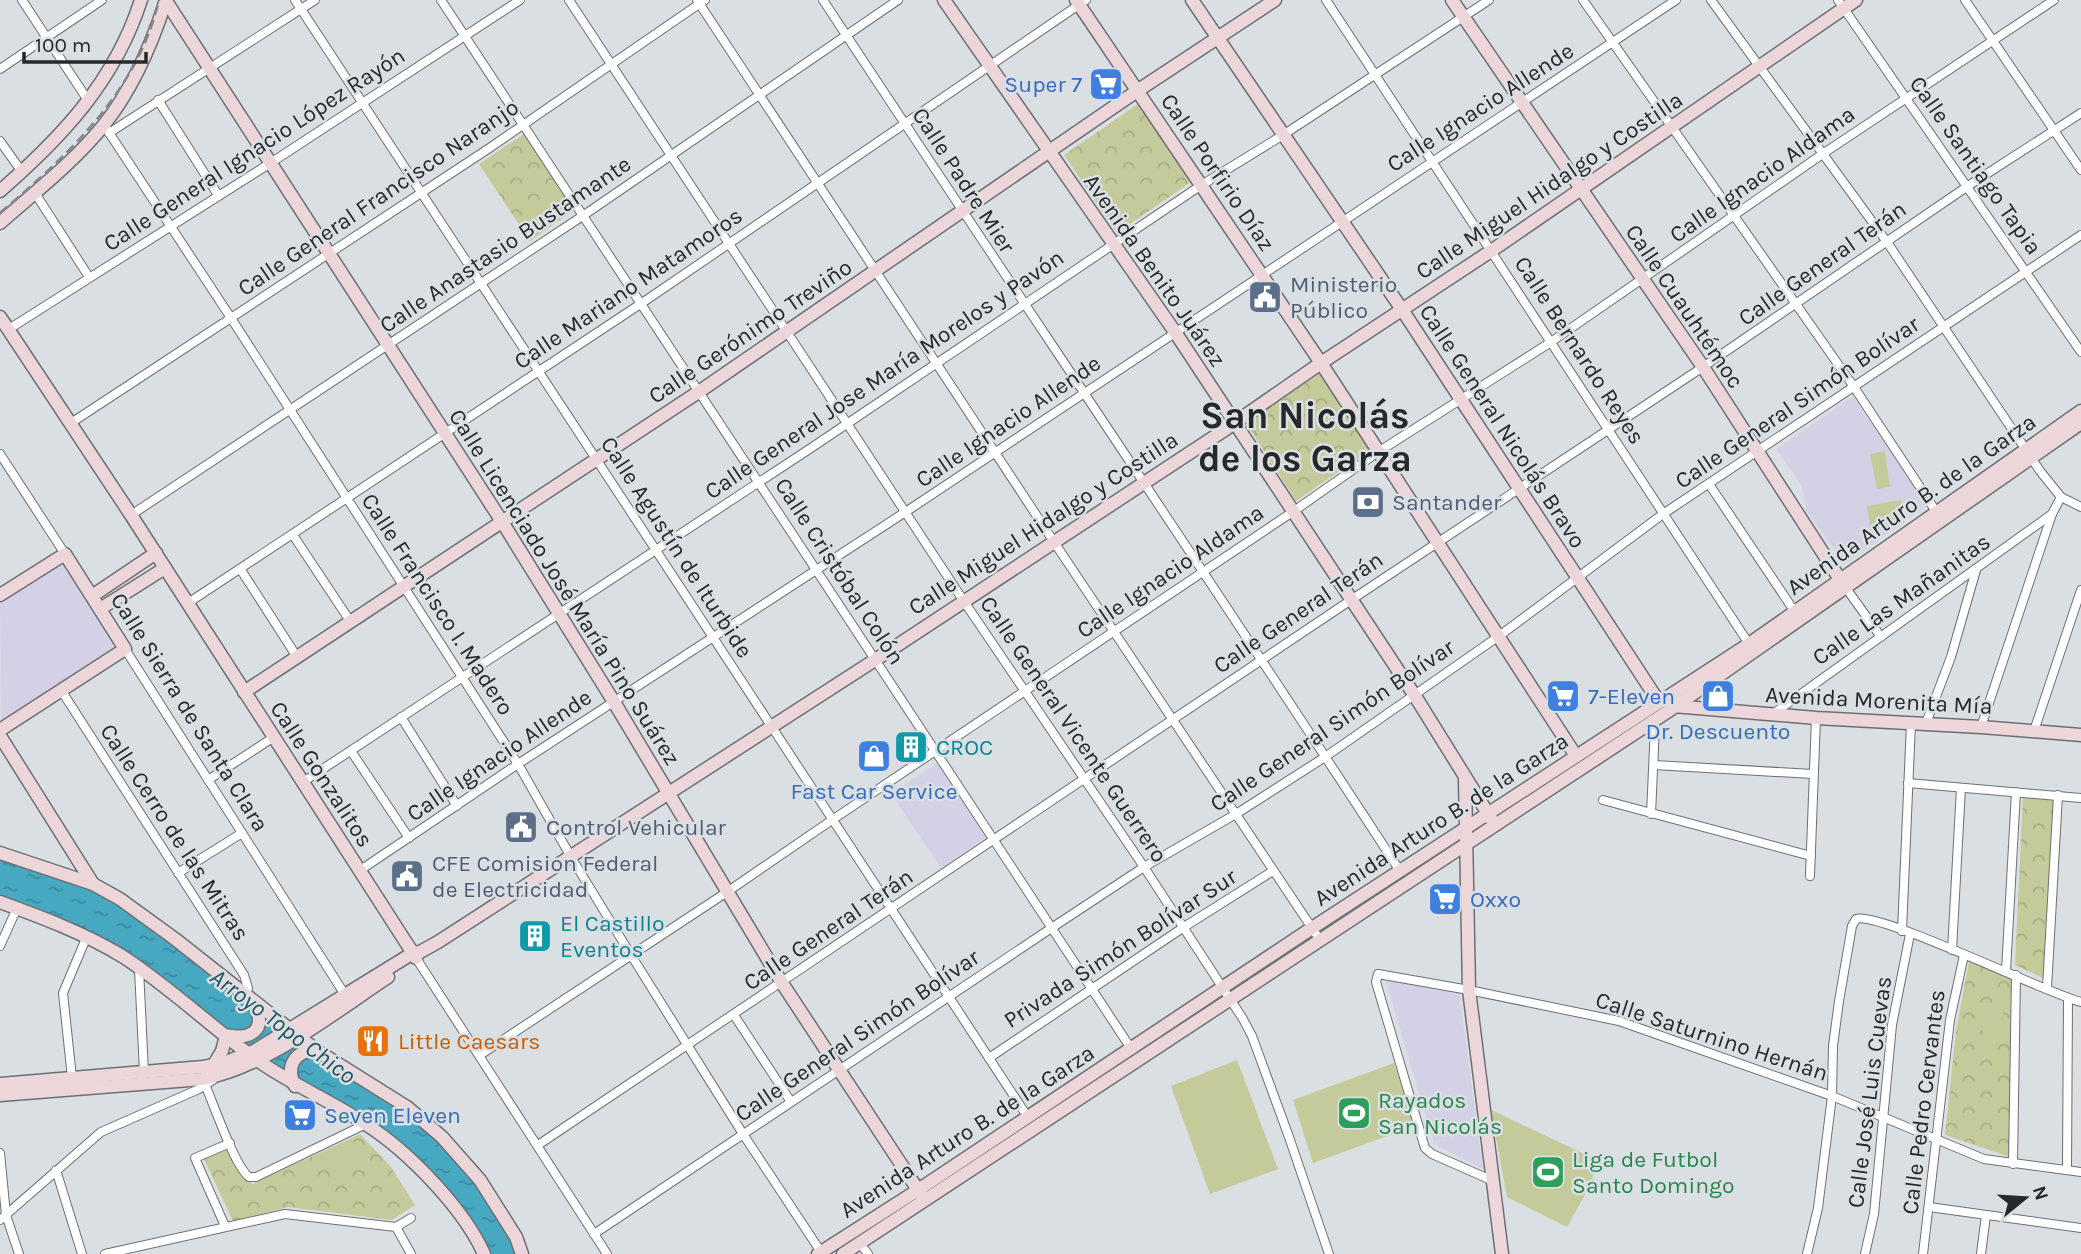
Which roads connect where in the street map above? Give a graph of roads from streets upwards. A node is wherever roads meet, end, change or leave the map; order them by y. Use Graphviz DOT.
graph roads {
  1 [pos="22,0"];
  2 [pos="102,0"];
  3 [pos="141,0"];
  4 [pos="295,0"];
  5 [pos="315,0"];
  6 [pos="441,0"];
  7 [pos="520,0"];
  8 [pos="569,0"];
  9 [pos="823,0"];
  10 [pos="898,0"];
  11 [pos="944,0"];
  12 [pos="1192,0"];
  13 [pos="1275,0"];
  14 [pos="1326,0"];
  15 [pos="1452,0"];
  16 [pos="1489,0"];
  17 [pos="1583,0"];
  18 [pos="1676,0"];
  19 [pos="1711,0"];
  20 [pos="1856,0"];
  21 [pos="1965,0"];
  22 [pos="2054,0"];
  23 [pos="166,1"];
  24 [pos="701,1"];
  25 [pos="1080,2"];
  26 [pos="1841,4"];
  27 [pos="301,9"];
  28 [pos="1463,17"];
  29 [pos="465,36"];
  30 [pos="846,36"];
  31 [pos="46,37"];
  32 [pos="1218,38"];
  33 [pos="1993,40"];
  34 [pos="1613,43"];
  35 [pos="612,63"];
  36 [pos="989,67"];
  37 [pos="1761,67"];
  38 [pos="208,68"];
  39 [pos="0,69"];
  40 [pos="1374,74"];
  41 [pos="1137,91"];
  42 [pos="761,95"];
  43 [pos="1907,98"];
  44 [pos="158,100"];
  45 [pos="89,102"];
  46 [pos="363,103"];
  47 [pos="1521,103"];
  48 [pos="2081,113"];
  49 [pos="904,123"];
  50 [pos="523,124"];
  51 [pos="1672,127"];
  52 [pos="106,129"];
  53 [pos="2054,131"];
  54 [pos="1283,135"];
  55 [pos="0,141"];
  56 [pos="1049,153"];
  57 [pos="1824,153"];
  58 [pos="672,156"];
  59 [pos="1432,163"];
  60 [pos="269,164"];
  61 [pos="2081,170"];
  62 [pos="22,172"];
  63 [pos="817,182"];
  64 [pos="1200,186"];
  65 [pos="1968,186"];
  66 [pos="1580,190"];
  67 [pos="0,191"];
  68 [pos="421,192"];
  69 [pos="35,193"];
  70 [pos="218,195"];
  71 [pos="962,212"];
  72 [pos="584,215"];
  73 [pos="1735,216"];
  74 [pos="1342,221"];
  75 [pos="0,223"];
  76 [pos="170,226"];
  77 [pos="2081,235"];
  78 [pos="1887,242"];
  79 [pos="730,243"];
  80 [pos="1113,244"];
  81 [pos="1491,251"];
  82 [pos="328,255"];
  83 [pos="2026,271"];
  84 [pos="876,272"];
  85 [pos="1261,274"];
  86 [pos="89,277"];
  87 [pos="1643,279"];
  88 [pos="480,283"];
  89 [pos="642,303"];
  90 [pos="1023,304"];
  91 [pos="1796,304"];
  92 [pos="1403,310"];
  93 [pos="0,317"];
  94 [pos="231,318"];
  95 [pos="1944,327"];
  96 [pos="9,329"];
  97 [pos="788,332"];
  98 [pos="1175,332"];
  99 [pos="1551,342"];
  100 [pos="388,345"];
  101 [pos="2081,352"];
  102 [pos="937,363"];
  103 [pos="1321,363"];
  104 [pos="1703,368"];
  105 [pos="538,372"];
  106 [pos="1854,387"];
  107 [pos="700,391"];
  108 [pos="1084,393"];
  109 [pos="1460,400"];
  110 [pos="291,411"];
  111 [pos="2081,411"];
  112 [pos="847,422"];
  113 [pos="71,423"];
  114 [pos="1234,423"];
  115 [pos="2081,423"];
  116 [pos="1609,429"];
  117 [pos="445,433"];
  118 [pos="1756,451"];
  119 [pos="995,452"];
  120 [pos="1378,452"];
  121 [pos="2028,453"];
  122 [pos="0,454"];
  123 [pos="596,458"];
  124 [pos="758,481"];
  125 [pos="1144,481"];
  126 [pos="1709,484"];
  127 [pos="1518,490"];
  128 [pos="2061,497"];
  129 [pos="347,499"];
  130 [pos="2081,507"];
  131 [pos="907,511"];
  132 [pos="1294,512"];
  133 [pos="1663,514"];
  134 [pos="2052,514"];
  135 [pos="131,515"];
  136 [pos="1939,515"];
  137 [pos="501,520"];
  138 [pos="293,535"];
  139 [pos="1054,542"];
  140 [pos="1437,543"];
  141 [pos="656,549"];
  142 [pos="156,553"];
  143 [pos="65,554"];
  144 [pos="165,568"];
  145 [pos="241,570"];
  146 [pos="817,570"];
  147 [pos="1976,570"];
  148 [pos="1203,571"];
  149 [pos="1577,579"];
  150 [pos="1843,584"];
  151 [pos="403,586"];
  152 [pos="2081,590"];
  153 [pos="0,595"];
  154 [pos="92,596"];
  155 [pos="964,600"];
  156 [pos="1351,600"];
  157 [pos="188,603"];
  158 [pos="100,609"];
  159 [pos="558,612"];
  160 [pos="1798,616"];
  161 [pos="350,621"];
  162 [pos="1114,631"];
  163 [pos="714,636"];
  164 [pos="1499,636"];
  165 [pos="1881,637"];
  166 [pos="1751,648"];
  167 [pos="125,649"];
  168 [pos="297,657"];
  169 [pos="875,660"];
  170 [pos="1262,660"];
  171 [pos="462,677"];
  172 [pos="61,690"];
  173 [pos="1024,691"];
  174 [pos="244,692"];
  175 [pos="1414,696"];
  176 [pos="614,702"];
  177 [pos="1659,702"];
  178 [pos="1675,706"];
  179 [pos="1651,715"];
  180 [pos="1772,715"];
  181 [pos="401,717"];
  182 [pos="1816,719"];
  183 [pos="1173,720"];
  184 [pos="1911,723"];
  185 [pos="1927,723"];
  186 [pos="1981,727"];
  187 [pos="771,728"];
  188 [pos="0,730"];
  189 [pos="2034,731"];
  190 [pos="2081,735"];
  191 [pos="0,736"];
  192 [pos="274,737"];
  193 [pos="936,750"];
  194 [pos="351,751"];
  195 [pos="1576,756"];
  196 [pos="1325,757"];
  197 [pos="518,764"];
  198 [pos="1654,765"];
  199 [pos="1813,774"];
  200 [pos="1465,779"];
  201 [pos="208,780"];
  202 [pos="1085,780"];
  203 [pos="303,782"];
  204 [pos="1908,783"];
  205 [pos="1961,788"];
  206 [pos="2016,792"];
  207 [pos="669,794"];
  208 [pos="2058,795"];
  209 [pos="2081,798"];
  210 [pos="1603,800"];
  211 [pos="457,806"];
  212 [pos="1236,814"];
  213 [pos="1488,814"];
  214 [pos="1651,814"];
  215 [pos="832,820"];
  216 [pos="1496,826"];
  217 [pos="1465,830"];
  218 [pos="242,833"];
  219 [pos="409,838"];
  220 [pos="995,840"];
  221 [pos="1465,845"];
  222 [pos="0,853"];
  223 [pos="1811,856"];
  224 [pos="571,857"];
  225 [pos="1144,867"];
  226 [pos="359,871"];
  227 [pos="1273,871"];
  228 [pos="1400,871"];
  229 [pos="178,873"];
  230 [pos="1810,876"];
  231 [pos="93,884"];
  232 [pos="727,892"];
  233 [pos="0,902"];
  234 [pos="17,908"];
  235 [pos="892,910"];
  236 [pos="1052,927"];
  237 [pos="1184,927"];
  238 [pos="1312,928"];
  239 [pos="1906,933"];
  240 [pos="87,936"];
  241 [pos="1320,940"];
  242 [pos="0,946"];
  243 [pos="1952,950"];
  244 [pos="416,955"];
  245 [pos="631,955"];
  246 [pos="1964,955"];
  247 [pos="139,969"];
  248 [pos="2006,971"];
  249 [pos="2016,975"];
  250 [pos="782,983"];
  251 [pos="1092,989"];
  252 [pos="2047,989"];
  253 [pos="1469,990"];
  254 [pos="1227,993"];
  255 [pos="949,997"];
  256 [pos="347,998"];
  257 [pos="2068,998"];
  258 [pos="2081,1002"];
  259 [pos="253,1003"];
  260 [pos="734,1015"];
  261 [pos="290,1035"];
  262 [pos="228,1036"];
  263 [pos="688,1046"];
  264 [pos="312,1050"];
  265 [pos="1135,1053"];
  266 [pos="480,1055"];
  267 [pos="255,1056"];
  268 [pos="989,1058"];
  269 [pos="217,1070"];
  270 [pos="840,1071"];
  271 [pos="144,1072"];
  272 [pos="72,1078"];
  273 [pos="204,1082"];
  274 [pos="0,1083"];
  275 [pos="294,1083"];
  276 [pos="0,1095"];
  277 [pos="1832,1096"];
  278 [pos="792,1102"];
  279 [pos="1027,1116"];
  280 [pos="1882,1117"];
  281 [pos="366,1124"];
  282 [pos="743,1134"];
  283 [pos="1936,1139"];
  284 [pos="230,1143"];
  285 [pos="538,1145"];
  286 [pos="0,1153"];
  287 [pos="2013,1164"];
  288 [pos="55,1170"];
  289 [pos="2067,1170"];
  290 [pos="2081,1172"];
  291 [pos="1491,1180"];
  292 [pos="921,1194"];
  293 [pos="1929,1207"];
  294 [pos="1986,1215"];
  295 [pos="3,1217"];
  296 [pos="411,1217"];
  297 [pos="225,1226"];
  298 [pos="396,1227"];
  299 [pos="2081,1228"];
  300 [pos="471,1230"];
  301 [pos="594,1234"];
  302 [pos="516,1237"];
  303 [pos="859,1242"];
  304 [pos="143,1250"];
  305 [pos="827,1251"];
  306 [pos="1502,1251"];
  307 [pos="19,1254"];
  308 [pos="82,1254"];
  309 [pos="105,1254"];
  310 [pos="411,1254"];
  311 [pos="477,1254"];
  312 [pos="484,1254"];
  313 [pos="522,1254"];
  314 [pos="527,1254"];
  315 [pos="607,1254"];
  316 [pos="843,1254"];
  317 [pos="868,1254"];
  318 [pos="1329,1254"];
  319 [pos="1514,1254"];
  320 [pos="1807,1254"];
  321 [pos="1865,1254"];
  322 [pos="1923,1254"];
  323 [pos="1981,1254"];
  1 -- 31 [label="street"];
  2 -- 31 [label="street"];
  3 -- 45 [label="street"];
  4 -- 27 [label="street, Calle Agustín de Iturbide"];
  5 -- 27 [label="street"];
  6 -- 29 [label="street, Calle Cristóbal Colón"];
  7 -- 29 [label="street, Calle General Ignacio López Rayón"];
  8 -- 35 [label="street, Calle General Vicente Guerrero"];
  9 -- 30 [label="street, Calle Padre Mier"];
  10 -- 30 [label="street, Calle Anastasio Bustamante"];
  11 -- 36 [label="street, Avenida Benito Juárez"];
  12 -- 32 [label="street, Calle General Nicolás Bravo"];
  13 -- 32 [label="street, Calle Gerónimo Treviño"];
  14 -- 40 [label="street, Calle Bernardo Reyes"];
  15 -- 28 [label="street, Calle Cuauhtémoc"];
  16 -- 28 [label="street, Calle General Jose María Morelos y Pavón"];
  17 -- 34 [label="street"];
  18 -- 34 [label="street, Calle Ignacio Allende"];
  19 -- 37 [label="street"];
  20 -- 26 [label="street, Calle Miguel Hidalgo y Costilla"];
  21 -- 33 [label="street"];
  22 -- 33 [label="street, Calle Ignacio Aldama"];
  23 -- 38 [label="street, Calle Licenciado José María Pino Suárez"];
  23 -- 52 [label="street"];
  24 -- 35 [label="street, Calle General Francisco Naranjo"];
  24 -- 42 [label="street"];
  25 -- 36 [label="street, Calle Mariano Matamoros"];
  25 -- 41 [label="street, Calle Porfirio Díaz"];
  26 -- 37 [label="street, Calle Miguel Hidalgo y Costilla"];
  26 -- 43 [label="street, Calle Santiago Tapia"];
  27 -- 38 [label="street"];
  27 -- 46 [label="street, Calle Agustín de Iturbide"];
  28 -- 40 [label="street, Calle General Jose María Morelos y Pavón"];
  28 -- 47 [label="street, Calle Cuauhtémoc"];
  29 -- 46 [label="street, Calle General Ignacio López Rayón"];
  29 -- 50 [label="street, Calle Cristóbal Colón"];
  30 -- 42 [label="street, Calle Anastasio Bustamante"];
  30 -- 49 [label="street, Calle Padre Mier"];
  31 -- 39 [label="street"];
  31 -- 45 [label="street"];
  32 -- 41 [label="street, Calle Gerónimo Treviño"];
  32 -- 54 [label="street, Calle General Nicolás Bravo"];
  33 -- 43 [label="street, Calle Ignacio Aldama"];
  33 -- 53 [label="street"];
  34 -- 47 [label="street, Calle Ignacio Allende"];
  34 -- 51 [label="street"];
  35 -- 50 [label="street, Calle General Francisco Naranjo"];
  35 -- 58 [label="street, Calle General Vicente Guerrero"];
  36 -- 49 [label="street, Calle Mariano Matamoros"];
  36 -- 56 [label="street, Avenida Benito Juárez"];
  37 -- 51 [label="street, Calle Miguel Hidalgo y Costilla"];
  37 -- 57 [label="street"];
  38 -- 44 [label="street"];
  38 -- 60 [label="street, Calle Licenciado José María Pino Suárez"];
  40 -- 54 [label="street, Calle General Jose María Morelos y Pavón"];
  40 -- 59 [label="street, Calle Bernardo Reyes"];
  41 -- 56 [label="street, Calle Gerónimo Treviño"];
  41 -- 64 [label="street, Calle Porfirio Díaz"];
  42 -- 58 [label="street, Calle Anastasio Bustamante"];
  42 -- 63 [label="street"];
  43 -- 57 [label="street, Calle Ignacio Aldama"];
  43 -- 65 [label="street, Calle Santiago Tapia"];
  44 -- 52 [label="street"];
  44 -- 70 [label="street"];
  45 -- 62 [label="street"];
  46 -- 60 [label="street, Calle General Ignacio López Rayón"];
  46 -- 68 [label="street, Calle Agustín de Iturbide"];
  47 -- 59 [label="street, Calle Ignacio Allende"];
  47 -- 66 [label="street, Calle Cuauhtémoc"];
  48 -- 53 [label="street, Calle General Terán"];
  49 -- 63 [label="street, Calle Mariano Matamoros"];
  49 -- 71 [label="street, Calle Padre Mier"];
  50 -- 68 [label="street, Calle General Francisco Naranjo"];
  50 -- 72 [label="street, Calle Cristóbal Colón"];
  51 -- 66 [label="street, Calle Miguel Hidalgo y Costilla"];
  51 -- 73 [label="street"];
  52 -- 69 [label="street"];
  52 -- 76 [label="street, Calle Francisco I. Madero"];
  53 -- 61 [label="street"];
  53 -- 65 [label="street, Calle General Terán"];
  54 -- 64 [label="street, Calle General Jose María Morelos y Pavón"];
  54 -- 74 [label="street, Calle General Nicolás Bravo"];
  55 -- 62 [label="street"];
  56 -- 71 [label="street, Calle Gerónimo Treviño"];
  56 -- 80 [label="street, Avenida Benito Juárez"];
  57 -- 73 [label="street, Calle Ignacio Aldama"];
  57 -- 78 [label="street"];
  58 -- 72 [label="street, Calle Anastasio Bustamante"];
  58 -- 79 [label="street, Calle General Vicente Guerrero"];
  59 -- 74 [label="street, Calle Ignacio Allende"];
  59 -- 81 [label="street, Calle Bernardo Reyes"];
  60 -- 70 [label="street, Calle General Ignacio López Rayón"];
  60 -- 82 [label="street, Calle Licenciado José María Pino Suárez"];
  62 -- 67 [label="street"];
  63 -- 79 [label="street, Calle Mariano Matamoros"];
  63 -- 84 [label="street"];
  64 -- 80 [label="street, Calle General Jose María Morelos y Pavón"];
  64 -- 85 [label="street, Calle Porfirio Díaz"];
  65 -- 78 [label="street, Calle General Terán"];
  65 -- 83 [label="street, Calle Santiago Tapia"];
  66 -- 81 [label="street, Calle Miguel Hidalgo y Costilla"];
  66 -- 87 [label="street, Calle Cuauhtémoc"];
  68 -- 82 [label="street, Calle General Francisco Naranjo"];
  68 -- 88 [label="street, Calle Agustín de Iturbide"];
  69 -- 75 [label="street"];
  69 -- 86 [label="street"];
  70 -- 76 [label="street, Calle General Ignacio López Rayón"];
  71 -- 84 [label="street, Calle Gerónimo Treviño"];
  71 -- 90 [label="street, Calle Padre Mier"];
  72 -- 88 [label="street, Calle Anastasio Bustamante"];
  72 -- 89 [label="street, Calle Cristóbal Colón"];
  73 -- 87 [label="street, Calle Ignacio Aldama"];
  73 -- 91 [label="street"];
  74 -- 85 [label="street, Calle Ignacio Allende"];
  74 -- 92 [label="street, Calle General Nicolás Bravo"];
  76 -- 86 [label="street, Calle General Ignacio López Rayón"];
  76 -- 94 [label="street, Calle Francisco I. Madero"];
  77 -- 83 [label="street, Calle General Simón Bolívar"];
  78 -- 91 [label="street, Calle General Terán"];
  78 -- 95 [label="street"];
  79 -- 89 [label="street, Calle Mariano Matamoros"];
  79 -- 97 [label="street, Calle General Vicente Guerrero"];
  80 -- 90 [label="street, Calle General Jose María Morelos y Pavón"];
  80 -- 98 [label="street, Avenida Benito Juárez"];
  81 -- 92 [label="street, Calle Miguel Hidalgo y Costilla"];
  81 -- 99 [label="street, Calle Bernardo Reyes"];
  82 -- 94 [label="street, Calle General Francisco Naranjo"];
  82 -- 100 [label="street, Calle Licenciado José María Pino Suárez"];
  83 -- 95 [label="street, Calle General Simón Bolívar"];
  83 -- 101 [label="street, Calle Santiago Tapia"];
  84 -- 97 [label="street, Calle Gerónimo Treviño"];
  84 -- 102 [label="street"];
  85 -- 98 [label="street, Calle Ignacio Allende"];
  85 -- 103 [label="street, Calle Porfirio Díaz"];
  86 -- 96 [label="street, Calle General Ignacio López Rayón"];
  87 -- 99 [label="street, Calle Ignacio Aldama"];
  87 -- 104 [label="street, Calle Cuauhtémoc"];
  88 -- 100 [label="street, Calle Anastasio Bustamante"];
  88 -- 105 [label="street, Calle Agustín de Iturbide"];
  89 -- 105 [label="street, Calle Mariano Matamoros"];
  89 -- 107 [label="street, Calle Cristóbal Colón"];
  90 -- 102 [label="street, Calle General Jose María Morelos y Pavón"];
  90 -- 108 [label="street, Calle Padre Mier"];
  91 -- 104 [label="street, Calle General Terán"];
  91 -- 106 [label="street"];
  92 -- 103 [label="street, Calle Miguel Hidalgo y Costilla"];
  92 -- 109 [label="street, Calle General Nicolás Bravo"];
  93 -- 96 [label="street, Calle Gonzalitos"];
  94 -- 110 [label="street, Calle Francisco I. Madero"];
  94 -- 113 [label="street, Calle General Francisco Naranjo"];
  95 -- 106 [label="street, Calle General Simón Bolívar"];
  95 -- 121 [label="street"];
  96 -- 113 [label="street, Calle Gonzalitos"];
  97 -- 107 [label="street, Calle Gerónimo Treviño"];
  97 -- 112 [label="street, Calle General Vicente Guerrero"];
  98 -- 108 [label="street, Calle Ignacio Allende"];
  98 -- 114 [label="street, Avenida Benito Juárez"];
  99 -- 109 [label="street, Calle Ignacio Aldama"];
  99 -- 116 [label="street, Calle Bernardo Reyes"];
  100 -- 110 [label="street, Calle Anastasio Bustamante"];
  100 -- 117 [label="street, Calle Licenciado José María Pino Suárez"];
  102 -- 112 [label="street, Calle General Jose María Morelos y Pavón"];
  102 -- 119 [label="street"];
  103 -- 114 [label="street, Calle Miguel Hidalgo y Costilla"];
  103 -- 120 [label="street, Calle Porfirio Díaz"];
  104 -- 116 [label="street, Calle General Terán"];
  104 -- 118 [label="street, Calle Cuauhtémoc"];
  105 -- 117 [label="street, Calle Mariano Matamoros"];
  105 -- 123 [label="street, Calle Agustín de Iturbide"];
  106 -- 118 [label="street, Calle General Simón Bolívar"];
  106 -- 136 [label="street"];
  107 -- 123 [label="street, Calle Gerónimo Treviño"];
  107 -- 124 [label="street, Calle Cristóbal Colón"];
  108 -- 119 [label="street, Calle Ignacio Allende"];
  108 -- 125 [label="street, Calle Padre Mier"];
  109 -- 120 [label="street, Calle Ignacio Aldama"];
  109 -- 127 [label="street, Calle General Nicolás Bravo"];
  110 -- 129 [label="street, Calle Francisco I. Madero"];
  110 -- 135 [label="street, Calle Anastasio Bustamante"];
  111 -- 121 [label="street, Avenida Arturo B. de la Garza"];
  112 -- 124 [label="street, Calle General Jose María Morelos y Pavón"];
  112 -- 131 [label="street, Calle General Vicente Guerrero"];
  113 -- 135 [label="street, Calle Gonzalitos"];
  114 -- 125 [label="street, Calle Miguel Hidalgo y Costilla"];
  114 -- 132 [label="street, Avenida Benito Juárez"];
  115 -- 121 [label="street, Avenida Arturo B. de la Garza"];
  116 -- 127 [label="street, Calle General Terán"];
  116 -- 133 [label="street, Calle Bernardo Reyes"];
  117 -- 129 [label="street, Calle Mariano Matamoros"];
  117 -- 137 [label="street, Calle Licenciado José María Pino Suárez"];
  118 -- 126 [label="street, Calle General Simón Bolívar"];
  118 -- 150 [label="street, Calle Cuauhtémoc"];
  119 -- 131 [label="street, Calle Ignacio Allende"];
  119 -- 139 [label="street"];
  120 -- 132 [label="street, Calle Ignacio Aldama"];
  120 -- 140 [label="street, Calle Porfirio Díaz"];
  121 -- 128 [label="street"];
  121 -- 136 [label="street, Avenida Arturo B. de la Garza"];
  122 -- 143 [label="street, Calle Sierra de Santa Clara"];
  123 -- 137 [label="street, Calle Gerónimo Treviño"];
  123 -- 141 [label="street, Calle Agustín de Iturbide"];
  124 -- 141 [label="street, Calle General Jose María Morelos y Pavón"];
  124 -- 146 [label="street, Calle Cristóbal Colón"];
  125 -- 139 [label="street, Calle Miguel Hidalgo y Costilla"];
  125 -- 148 [label="street, Calle Padre Mier"];
  126 -- 133 [label="street, Calle General Simón Bolívar"];
  126 -- 160 [label="street"];
  127 -- 140 [label="street, Calle General Terán"];
  127 -- 149 [label="street, Calle General Nicolás Bravo"];
  128 -- 130 [label="street"];
  128 -- 134 [label="street"];
  129 -- 138 [label="street, Calle Mariano Matamoros"];
  129 -- 151 [label="street, Calle Francisco I. Madero"];
  131 -- 146 [label="street, Calle Ignacio Allende"];
  131 -- 155 [label="street, Calle General Vicente Guerrero"];
  132 -- 148 [label="street, Calle Ignacio Aldama"];
  132 -- 156 [label="street, Avenida Benito Juárez"];
  133 -- 149 [label="street, Calle General Simón Bolívar"];
  133 -- 166 [label="street, Calle Bernardo Reyes"];
  134 -- 147 [label="street, Calle Las Mañanitas"];
  134 -- 186 [label="street"];
  135 -- 142 [label="street, Calle Gonzalitos"];
  136 -- 150 [label="street, Avenida Arturo B. de la Garza"];
  137 -- 151 [label="street, Calle Gerónimo Treviño"];
  137 -- 159 [label="street, Calle Licenciado José María Pino Suárez"];
  138 -- 145 [label="street, Calle Mariano Matamoros"];
  138 -- 161 [label="street"];
  139 -- 155 [label="street, Calle Miguel Hidalgo y Costilla"];
  139 -- 162 [label="street"];
  140 -- 156 [label="street, Calle General Terán"];
  140 -- 164 [label="street, Calle Porfirio Díaz"];
  141 -- 159 [label="street, Calle General Jose María Morelos y Pavón"];
  141 -- 163 [label="street, Calle Agustín de Iturbide"];
  142 -- 144 [label="street, Calle Gonzalitos"];
  142 -- 154 [label="street"];
  143 -- 153 [label="street"];
  143 -- 154 [label="street, Calle Sierra de Santa Clara"];
  144 -- 157 [label="street, Calle Gonzalitos"];
  144 -- 158 [label="street"];
  145 -- 157 [label="street, Calle Mariano Matamoros"];
  145 -- 168 [label="street"];
  146 -- 163 [label="street, Calle Ignacio Allende"];
  146 -- 169 [label="street, Calle Cristóbal Colón"];
  147 -- 165 [label="street, Calle Las Mañanitas"];
  147 -- 185 [label="street"];
  148 -- 162 [label="street, Calle Ignacio Aldama"];
  148 -- 170 [label="street, Calle Padre Mier"];
  149 -- 164 [label="street, Calle General Simón Bolívar"];
  149 -- 177 [label="street, Calle General Nicolás Bravo"];
  150 -- 160 [label="street, Avenida Arturo B. de la Garza"];
  150 -- 165 [label="street, Calle Cuauhtémoc"];
  151 -- 161 [label="street, Calle Gerónimo Treviño"];
  151 -- 171 [label="street, Calle Francisco I. Madero"];
  152 -- 189 [label="street"];
  154 -- 158 [label="street, Calle Sierra de Santa Clara"];
  155 -- 169 [label="street, Calle Miguel Hidalgo y Costilla"];
  155 -- 173 [label="street, Calle General Vicente Guerrero"];
  156 -- 170 [label="street, Calle General Terán"];
  156 -- 175 [label="street, Avenida Benito Juárez"];
  157 -- 174 [label="street, Calle Gonzalitos"];
  158 -- 167 [label="street, Calle Sierra de Santa Clara"];
  159 -- 171 [label="street, Calle General Jose María Morelos y Pavón"];
  159 -- 176 [label="street, Calle Licenciado José María Pino Suárez"];
  160 -- 166 [label="street, Avenida Arturo B. de la Garza"];
  161 -- 168 [label="street, Calle Gerónimo Treviño"];
  162 -- 173 [label="street, Calle Ignacio Aldama"];
  162 -- 183 [label="street"];
  163 -- 176 [label="street, Calle Ignacio Allende"];
  163 -- 187 [label="street, Calle Agustín de Iturbide"];
  164 -- 175 [label="street, Calle General Simón Bolívar"];
  164 -- 195 [label="street, Calle Porfirio Díaz"];
  165 -- 180 [label="street, Calle Las Mañanitas"];
  166 -- 177 [label="street, Avenida Arturo B. de la Garza"];
  166 -- 178 [label="street, Avenida Arturo B. de la Garza"];
  167 -- 172 [label="street"];
  167 -- 201 [label="street, Calle Sierra de Santa Clara"];
  168 -- 174 [label="street, Calle Gerónimo Treviño"];
  169 -- 187 [label="street, Calle Miguel Hidalgo y Costilla"];
  169 -- 193 [label="street, Calle Cristóbal Colón"];
  170 -- 183 [label="street, Calle General Terán"];
  170 -- 196 [label="street, Calle Padre Mier"];
  171 -- 181 [label="street, Calle General Jose María Morelos y Pavón"];
  171 -- 197 [label="street, Calle Francisco I. Madero"];
  172 -- 188 [label="street"];
  172 -- 229 [label="street, Calle Cerro de las Mitras"];
  173 -- 193 [label="street, Calle Ignacio Aldama"];
  173 -- 202 [label="street, Calle General Vicente Guerrero"];
  174 -- 192 [label="street, Calle Gonzalitos"];
  175 -- 196 [label="street, Calle General Simón Bolívar"];
  175 -- 200 [label="street, Avenida Benito Juárez"];
  176 -- 197 [label="street, Calle Ignacio Allende"];
  176 -- 207 [label="street, Calle Licenciado José María Pino Suárez"];
  177 -- 178 [label="street, Avenida Morenita Mía"];
  177 -- 179 [label="street, Avenida Arturo B. de la Garza"];
  178 -- 179 [label="street, Avenida Arturo B. de la Garza"];
  178 -- 180 [label="street, Avenida Morenita Mía"];
  179 -- 195 [label="street, Avenida Arturo B. de la Garza"];
  179 -- 198 [label="street"];
  179 -- 216 [label="street, Avenida Arturo B. de la Garza"];
  180 -- 182 [label="street, Avenida Morenita Mía"];
  181 -- 194 [label="street, Calle General Jose María Morelos y Pavón"];
  181 -- 211 [label="street"];
  182 -- 184 [label="street, Avenida Morenita Mía"];
  182 -- 199 [label="street"];
  183 -- 202 [label="street, Calle General Terán"];
  183 -- 212 [label="street"];
  184 -- 185 [label="street, Avenida Morenita Mía"];
  184 -- 204 [label="street, Calle José Luis Cuevas"];
  185 -- 186 [label="street, Avenida Morenita Mía"];
  186 -- 189 [label="street, Avenida Morenita Mía"];
  187 -- 207 [label="street, Calle Miguel Hidalgo y Costilla"];
  187 -- 215 [label="street, Calle Agustín de Iturbide"];
  189 -- 190 [label="street, Avenida Morenita Mía"];
  191 -- 231 [label="street"];
  192 -- 201 [label="street"];
  192 -- 203 [label="street, Calle Gonzalitos"];
  193 -- 215 [label="street, Calle Ignacio Aldama"];
  193 -- 220 [label="street, Calle Cristóbal Colón"];
  194 -- 203 [label="street, Calle General Jose María Morelos y Pavón"];
  194 -- 219 [label="street"];
  195 -- 213 [label="street, Avenida Arturo B. de la Garza"];
  196 -- 212 [label="street, Calle General Simón Bolívar"];
  196 -- 228 [label="street, Calle Padre Mier"];
  197 -- 211 [label="street, Calle Ignacio Allende"];
  197 -- 224 [label="street, Calle Francisco I. Madero"];
  198 -- 199 [label="street"];
  198 -- 214 [label="street"];
  199 -- 223 [label="street"];
  200 -- 213 [label="street, Avenida Benito Juárez"];
  200 -- 217 [label="street"];
  201 -- 218 [label="street, Calle Sierra de Santa Clara"];
  202 -- 220 [label="street, Calle General Terán"];
  202 -- 225 [label="street, Calle General Vicente Guerrero"];
  203 -- 226 [label="street, Calle Gonzalitos"];
  204 -- 205 [label="street"];
  204 -- 239 [label="street, Calle José Luis Cuevas"];
  205 -- 206 [label="street"];
  205 -- 243 [label="street"];
  206 -- 208 [label="street"];
  206 -- 248 [label="street"];
  207 -- 224 [label="street, Calle Miguel Hidalgo y Costilla"];
  207 -- 232 [label="street, Calle Licenciado José María Pino Suárez"];
  208 -- 209 [label="street"];
  208 -- 252 [label="street"];
  210 -- 214 [label="street"];
  211 -- 219 [label="street, Calle Ignacio Allende"];
  212 -- 225 [label="street, Calle General Simón Bolívar"];
  212 -- 227 [label="street"];
  213 -- 216 [label="street, Avenida Benito Juárez"];
  213 -- 217 [label="street, Avenida Arturo B. de la Garza"];
  214 -- 223 [label="street"];
  215 -- 232 [label="street, Calle Ignacio Aldama"];
  215 -- 235 [label="street, Calle Agustín de Iturbide"];
  216 -- 221 [label="street, Avenida Arturo B. de la Garza"];
  217 -- 221 [label="street"];
  217 -- 228 [label="street, Avenida Arturo B. de la Garza"];
  218 -- 229 [label="street"];
  218 -- 256 [label="street, Calle Sierra de Santa Clara"];
  219 -- 226 [label="street, Calle Ignacio Allende"];
  220 -- 235 [label="street, Calle General Terán"];
  220 -- 236 [label="street, Calle Cristóbal Colón"];
  221 -- 241 [label="street, Avenida Arturo B. de la Garza"];
  221 -- 253 [label="street"];
  222 -- 231 [label="street"];
  223 -- 230 [label="street"];
  224 -- 244 [label="street, Calle Miguel Hidalgo y Costilla"];
  224 -- 245 [label="street, Calle Francisco I. Madero"];
  225 -- 236 [label="street, Calle General Simón Bolívar"];
  225 -- 237 [label="street, Calle General Vicente Guerrero"];
  226 -- 244 [label="street, Calle Gonzalitos"];
  227 -- 237 [label="street, Privada Simón Bolívar Sur"];
  227 -- 238 [label="street"];
  228 -- 238 [label="street, Avenida Arturo B. de la Garza"];
  229 -- 259 [label="street, Calle Cerro de las Mitras"];
  231 -- 259 [label="street"];
  232 -- 245 [label="street, Calle Ignacio Aldama"];
  232 -- 250 [label="street, Calle Licenciado José María Pino Suárez"];
  233 -- 234 [label="street"];
  234 -- 240 [label="street"];
  234 -- 242 [label="street"];
  235 -- 250 [label="street, Calle General Terán"];
  235 -- 255 [label="street, Calle Agustín de Iturbide"];
  236 -- 251 [label="street, Calle Cristóbal Colón"];
  236 -- 255 [label="street, Calle General Simón Bolívar"];
  237 -- 251 [label="street, Privada Simón Bolívar Sur"];
  237 -- 254 [label="street, Calle General Vicente Guerrero"];
  238 -- 241 [label="street"];
  238 -- 254 [label="street, Avenida Arturo B. de la Garza"];
  239 -- 243 [label="street"];
  239 -- 277 [label="street"];
  239 -- 280 [label="street, Calle José Luis Cuevas"];
  240 -- 247 [label="street"];
  240 -- 272 [label="street"];
  241 -- 254 [label="street, Avenida Arturo B. de la Garza"];
  243 -- 246 [label="street"];
  244 -- 256 [label="street, Calle Miguel Hidalgo y Costilla"];
  244 -- 266 [label="street, Calle Gonzalitos"];
  245 -- 263 [label="street, Calle Francisco I. Madero"];
  245 -- 266 [label="street, Calle Ignacio Aldama"];
  246 -- 248 [label="street"];
  246 -- 283 [label="street, Calle Pedro Cervantes"];
  247 -- 262 [label="street"];
  247 -- 271 [label="street"];
  248 -- 249 [label="street"];
  249 -- 252 [label="street"];
  249 -- 287 [label="street"];
  250 -- 260 [label="street, Calle General Terán"];
  250 -- 270 [label="street, Calle Licenciado José María Pino Suárez"];
  251 -- 265 [label="street, Calle Cristóbal Colón"];
  251 -- 268 [label="street, Privada Simón Bolívar Sur"];
  252 -- 257 [label="street"];
  253 -- 277 [label="street, Calle Saturnino Hernán"];
  253 -- 291 [label="street"];
  253 -- 291 [label="street, Calle Saturnino Hernán"];
  254 -- 265 [label="street, Avenida Arturo B. de la Garza"];
  254 -- 318 [label="street, Calle General Vicente Guerrero"];
  255 -- 268 [label="street, Calle Agustín de Iturbide"];
  255 -- 270 [label="street, Calle General Simón Bolívar"];
  256 -- 261 [label="street, Calle Miguel Hidalgo y Costilla"];
  257 -- 258 [label="street"];
  257 -- 289 [label="street"];
  259 -- 261 [label="street"];
  259 -- 262 [label="street"];
  260 -- 263 [label="street, Calle General Terán"];
  260 -- 278 [label="street"];
  261 -- 264 [label="street"];
  261 -- 267 [label="street, Calle Miguel Hidalgo y Costilla"];
  262 -- 267 [label="street"];
  262 -- 269 [label="street"];
  263 -- 282 [label="street, Calle Francisco I. Madero"];
  263 -- 285 [label="street, Calle General Terán"];
  264 -- 275 [label="street"];
  264 -- 302 [label="street"];
  265 -- 279 [label="street, Avenida Arturo B. de la Garza"];
  265 -- 292 [label="street, Avenida Arturo B. de la Garza"];
  266 -- 285 [label="street, Calle Gonzalitos"];
  267 -- 269 [label="street, Calle Miguel Hidalgo y Costilla"];
  267 -- 275 [label="street"];
  268 -- 279 [label="street, Calle Agustín de Iturbide"];
  269 -- 271 [label="street"];
  269 -- 273 [label="street"];
  270 -- 278 [label="street, Calle General Simón Bolívar"];
  270 -- 292 [label="street, Calle Licenciado José María Pino Suárez"];
  271 -- 272 [label="street"];
  272 -- 274 [label="street"];
  273 -- 276 [label="street"];
  273 -- 284 [label="street"];
  273 -- 288 [label="street"];
  275 -- 281 [label="street"];
  277 -- 280 [label="street, Calle Saturnino Hernán"];
  277 -- 320 [label="street"];
  278 -- 282 [label="street, Calle General Simón Bolívar"];
  279 -- 292 [label="street, Avenida Arturo B. de la Garza"];
  280 -- 283 [label="street, Calle Saturnino Hernán"];
  280 -- 321 [label="street, Calle José Luis Cuevas"];
  281 -- 284 [label="street"];
  281 -- 300 [label="street"];
  282 -- 301 [label="street, Calle General Simón Bolívar"];
  282 -- 305 [label="street, Calle Francisco I. Madero"];
  283 -- 287 [label="street, Calle Saturnino Hernán"];
  283 -- 293 [label="street, Calle Pedro Cervantes"];
  284 -- 297 [label="street"];
  285 -- 301 [label="street, Calle Gonzalitos"];
  286 -- 295 [label="street"];
  287 -- 289 [label="street, Calle Saturnino Hernán"];
  288 -- 295 [label="street"];
  288 -- 308 [label="street"];
  289 -- 290 [label="street, Calle Saturnino Hernán"];
  291 -- 306 [label="street"];
  292 -- 303 [label="street, Avenida Arturo B. de la Garza"];
  292 -- 305 [label="street, Avenida Arturo B. de la Garza"];
  293 -- 294 [label="street"];
  293 -- 322 [label="street, Calle Pedro Cervantes"];
  294 -- 299 [label="street"];
  294 -- 323 [label="street"];
  295 -- 307 [label="street"];
  296 -- 298 [label="street"];
  297 -- 298 [label="street"];
  297 -- 304 [label="street"];
  298 -- 310 [label="street"];
  300 -- 311 [label="street"];
  300 -- 312 [label="street"];
  301 -- 315 [label="street, Calle Gonzalitos"];
  302 -- 313 [label="street"];
  302 -- 314 [label="street"];
  303 -- 316 [label="street, Avenida Arturo B. de la Garza"];
  303 -- 317 [label="street"];
  304 -- 309 [label="street"];
  306 -- 319 [label="street"];
}
